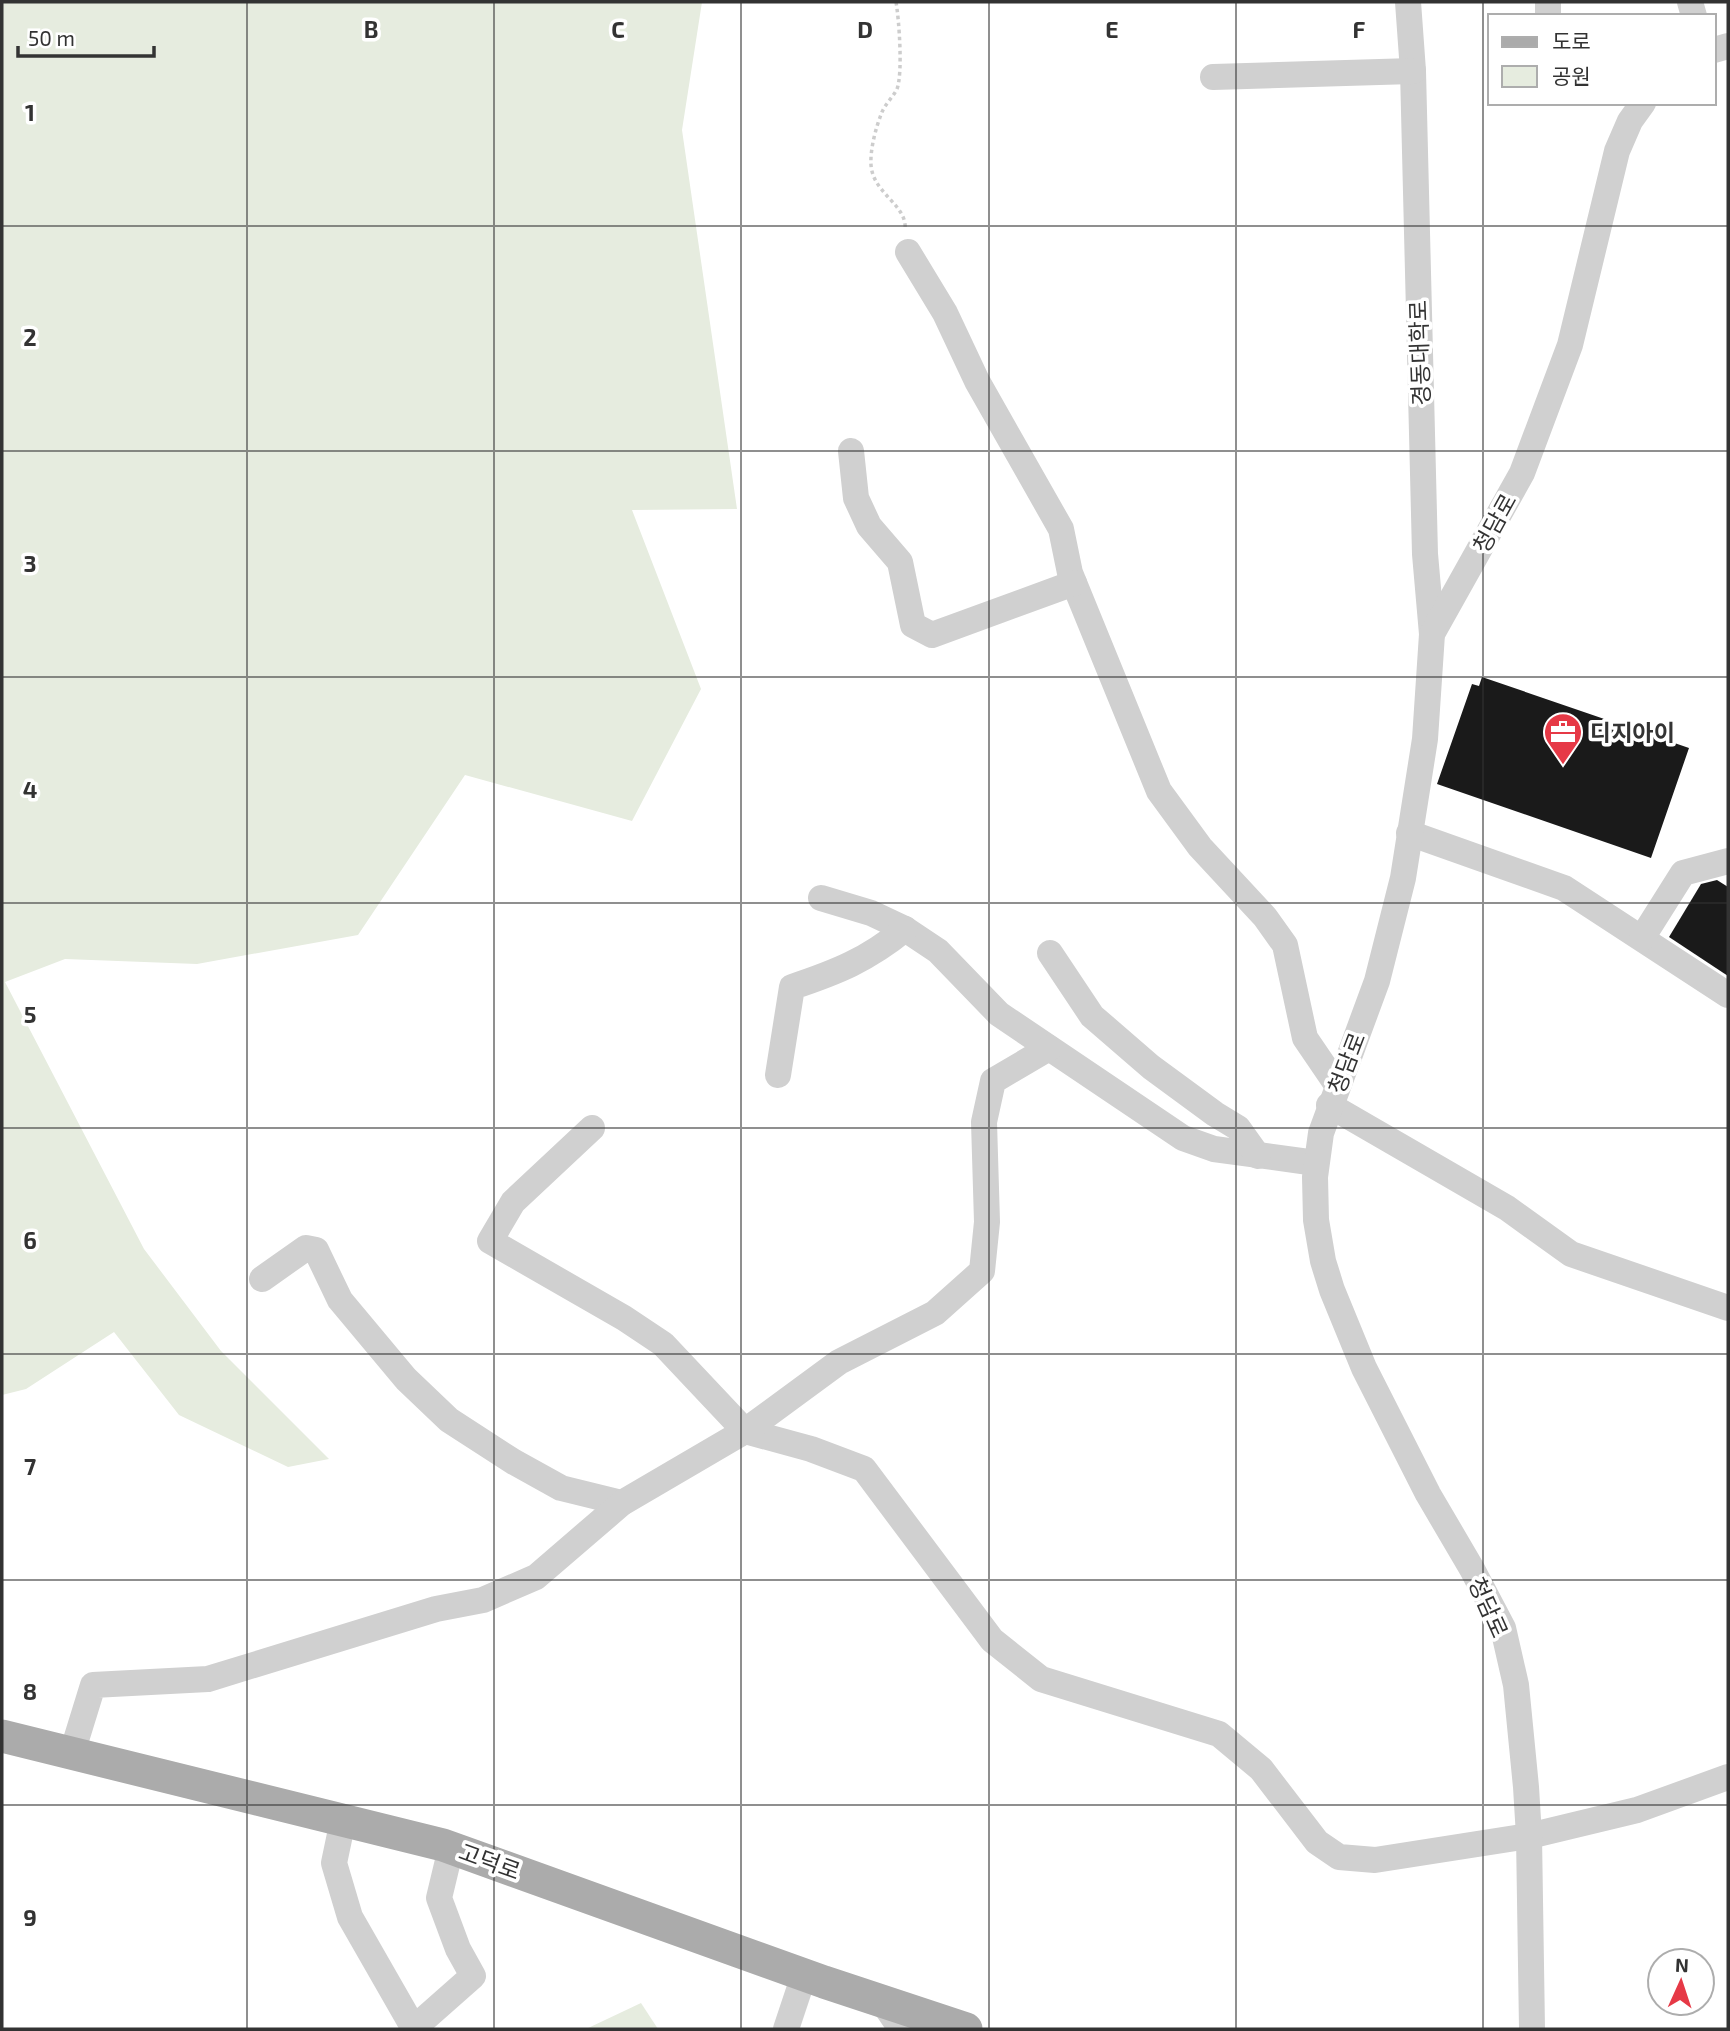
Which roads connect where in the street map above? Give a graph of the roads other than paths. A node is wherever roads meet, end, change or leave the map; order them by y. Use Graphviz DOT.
graph roads {
  1 [pos="1408,2"];
  2 [pos="1413,71"];
  3 [pos="1213,77"];
  4 [pos="1642,105"];
  5 [pos="908,253"];
  6 [pos="851,451"];
  7 [pos="1074,583"];
  8 [pos="1432,634"];
  9 [pos="1409,833"];
  10 [pos="1728,861"];
  11 [pos="821,898"];
  12 [pos="905,929"];
  13 [pos="1642,937"];
  14 [pos="1050,953"];
  15 [pos="1728,995"];
  16 [pos="1049,1048"];
  17 [pos="778,1075"];
  18 [pos="1333,1095"];
  19 [pos="592,1128"];
  20 [pos="1258,1156"];
  21 [pos="1316,1163"];
  22 [pos="262,1279"];
  23 [pos="1728,1308"];
  24 [pos="745,1431"];
  25 [pos="622,1503"];
  26 [pos="2,1736"];
  27 [pos="72,1753"];
  28 [pos="1728,1777"];
  29 [pos="343,1820"];
  30 [pos="1529,1836"];
  31 [pos="452,1848"];
  32 [pos="804,1975"];
  33 [pos="882,2001"];
  34 [pos="413,2028"];
  35 [pos="786,2029"];
  36 [pos="901,2029"];
  37 [pos="966,2029"];
  38 [pos="1532,2029"];
  1 -- 2 [label="street, 경동대학로"];
  2 -- 3 [label="street"];
  2 -- 8 [label="street, 경동대학로"];
  4 -- 8 [label="street, 청담로"];
  5 -- 7 [label="street"];
  6 -- 7 [label="street"];
  7 -- 18 [label="street"];
  8 -- 9 [label="street, 청담로"];
  9 -- 13 [label="street"];
  9 -- 18 [label="street, 청담로"];
  10 -- 13 [label="street"];
  11 -- 12 [label="street"];
  12 -- 16 [label="street"];
  12 -- 17 [label="street"];
  13 -- 15 [label="street"];
  14 -- 20 [label="street"];
  16 -- 20 [label="street"];
  16 -- 24 [label="street"];
  18 -- 21 [label="street, 청담로"];
  18 -- 23 [label="street"];
  19 -- 24 [label="street"];
  20 -- 21 [label="street"];
  21 -- 30 [label="street, 청담로"];
  22 -- 25 [label="street"];
  24 -- 25 [label="street"];
  24 -- 30 [label="street"];
  25 -- 27 [label="street"];
  26 -- 27 [label="main road, 고덕로"];
  27 -- 29 [label="main road, 고덕로"];
  28 -- 30 [label="street"];
  29 -- 31 [label="main road, 고덕로"];
  29 -- 34 [label="street"];
  30 -- 38 [label="street, 청담로"];
  31 -- 32 [label="main road, 고덕로"];
  31 -- 34 [label="street"];
  32 -- 33 [label="main road, 고덕로"];
  32 -- 35 [label="street"];
  33 -- 36 [label="street"];
  33 -- 37 [label="main road, 고덕로"];
}
